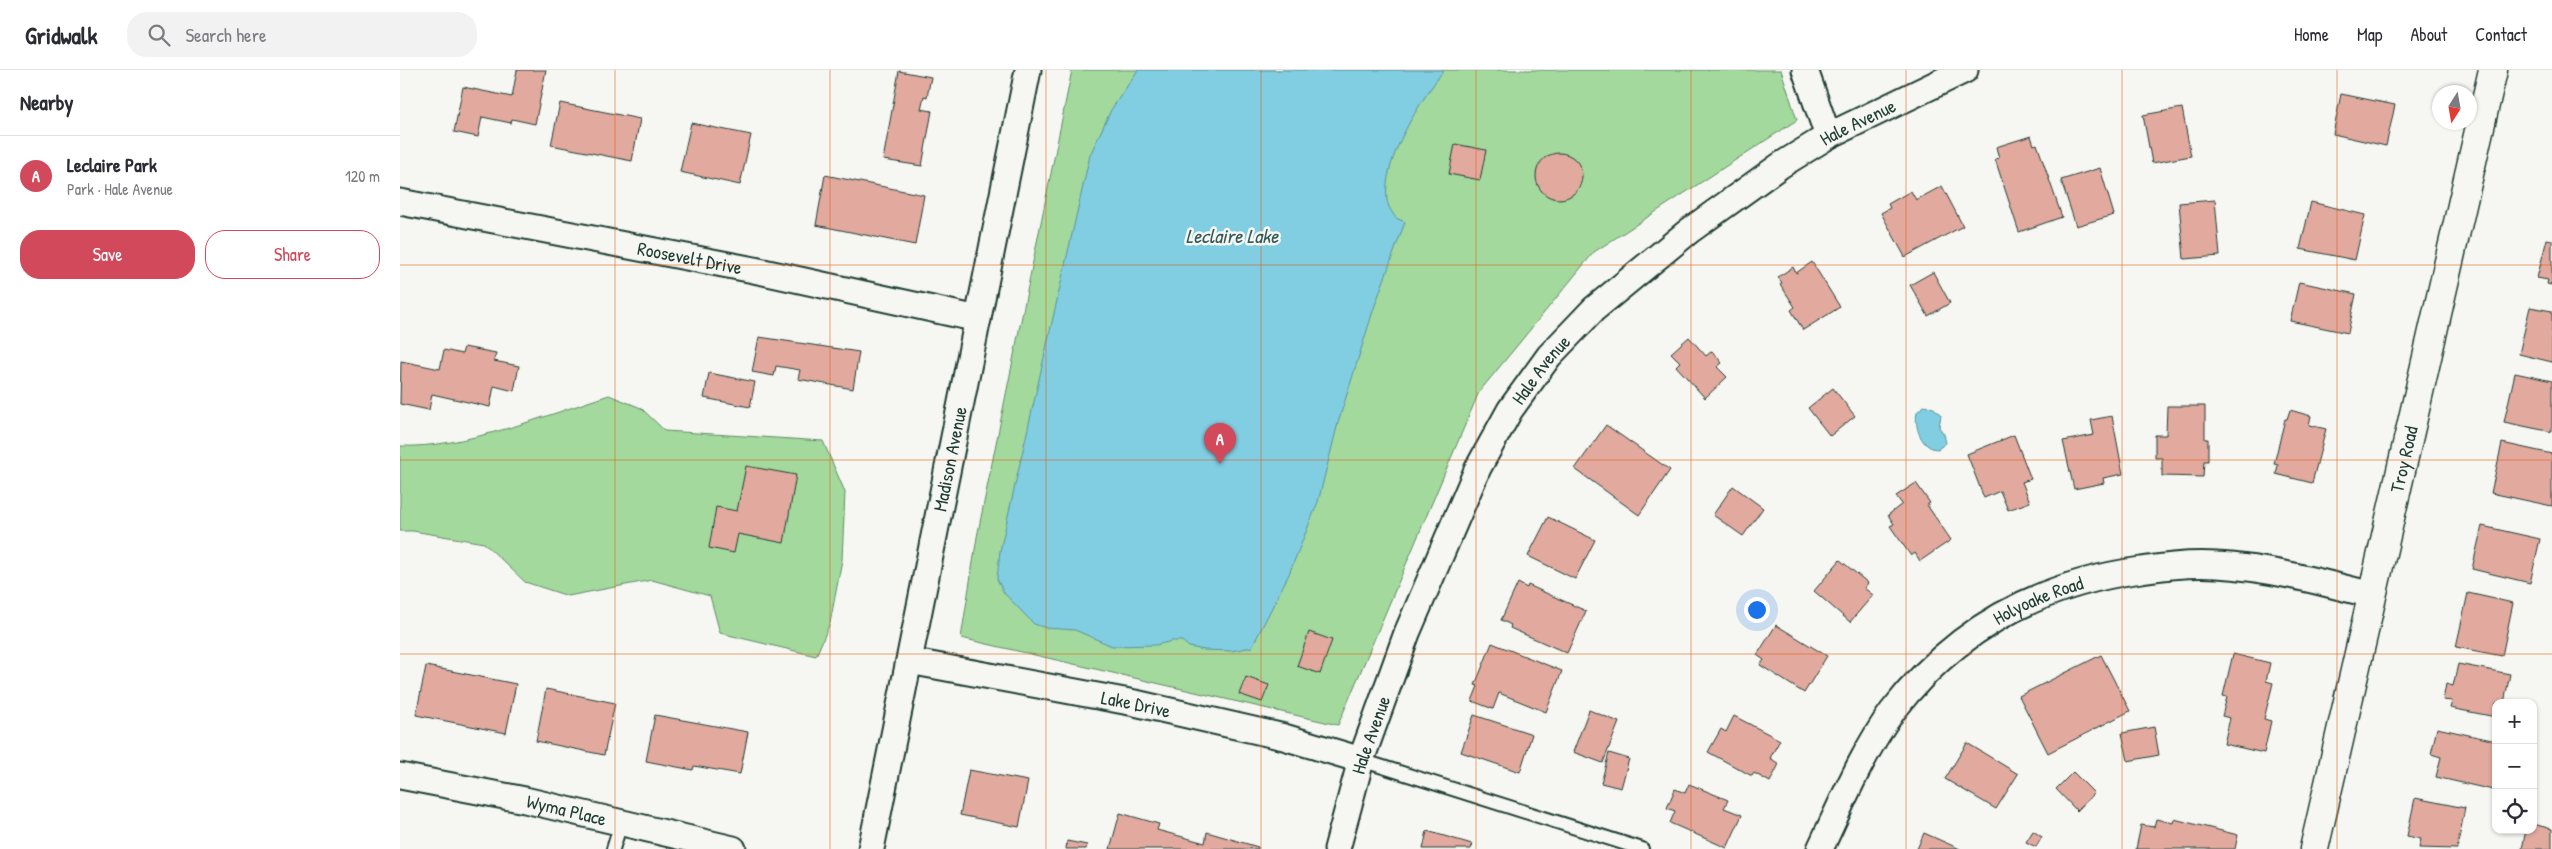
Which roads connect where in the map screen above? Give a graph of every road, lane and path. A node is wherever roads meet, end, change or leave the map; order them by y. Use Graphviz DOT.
graph roads {
  1 [pos="1028,70"];
  2 [pos="1805,70"];
  3 [pos="1965,70"];
  4 [pos="2493,70"];
  5 [pos="1828,136"];
  6 [pos="400,202"];
  7 [pos="978,319"];
  8 [pos="2372,595"];
  9 [pos="909,661"];
  10 [pos="1361,760"];
  11 [pos="400,776"];
  12 [pos="622,823"];
  13 [pos="612,849"];
  14 [pos="733,849"];
  15 [pos="871,849"];
  16 [pos="1337,849"];
  17 [pos="1642,849"];
  18 [pos="1820,849"];
  19 [pos="2314,849"];
  1 -- 7 [label="street, Madison Avenue"];
  2 -- 5 [label="street"];
  3 -- 5 [label="street, Hale Avenue"];
  4 -- 8 [label="main road, Troy Road"];
  5 -- 10 [label="street, Hale Avenue"];
  6 -- 7 [label="street, Roosevelt Drive"];
  7 -- 9 [label="street, Madison Avenue"];
  8 -- 18 [label="street, Holyoake Road"];
  8 -- 19 [label="main road, Troy Road"];
  9 -- 10 [label="street, Lake Drive"];
  9 -- 15 [label="street, Madison Avenue"];
  10 -- 16 [label="street, Hale Avenue"];
  10 -- 17 [label="lane"];
  11 -- 12 [label="street, Wyma Place"];
  12 -- 13 [label="lane"];
  12 -- 14 [label="street, Wyma Place"];
}
